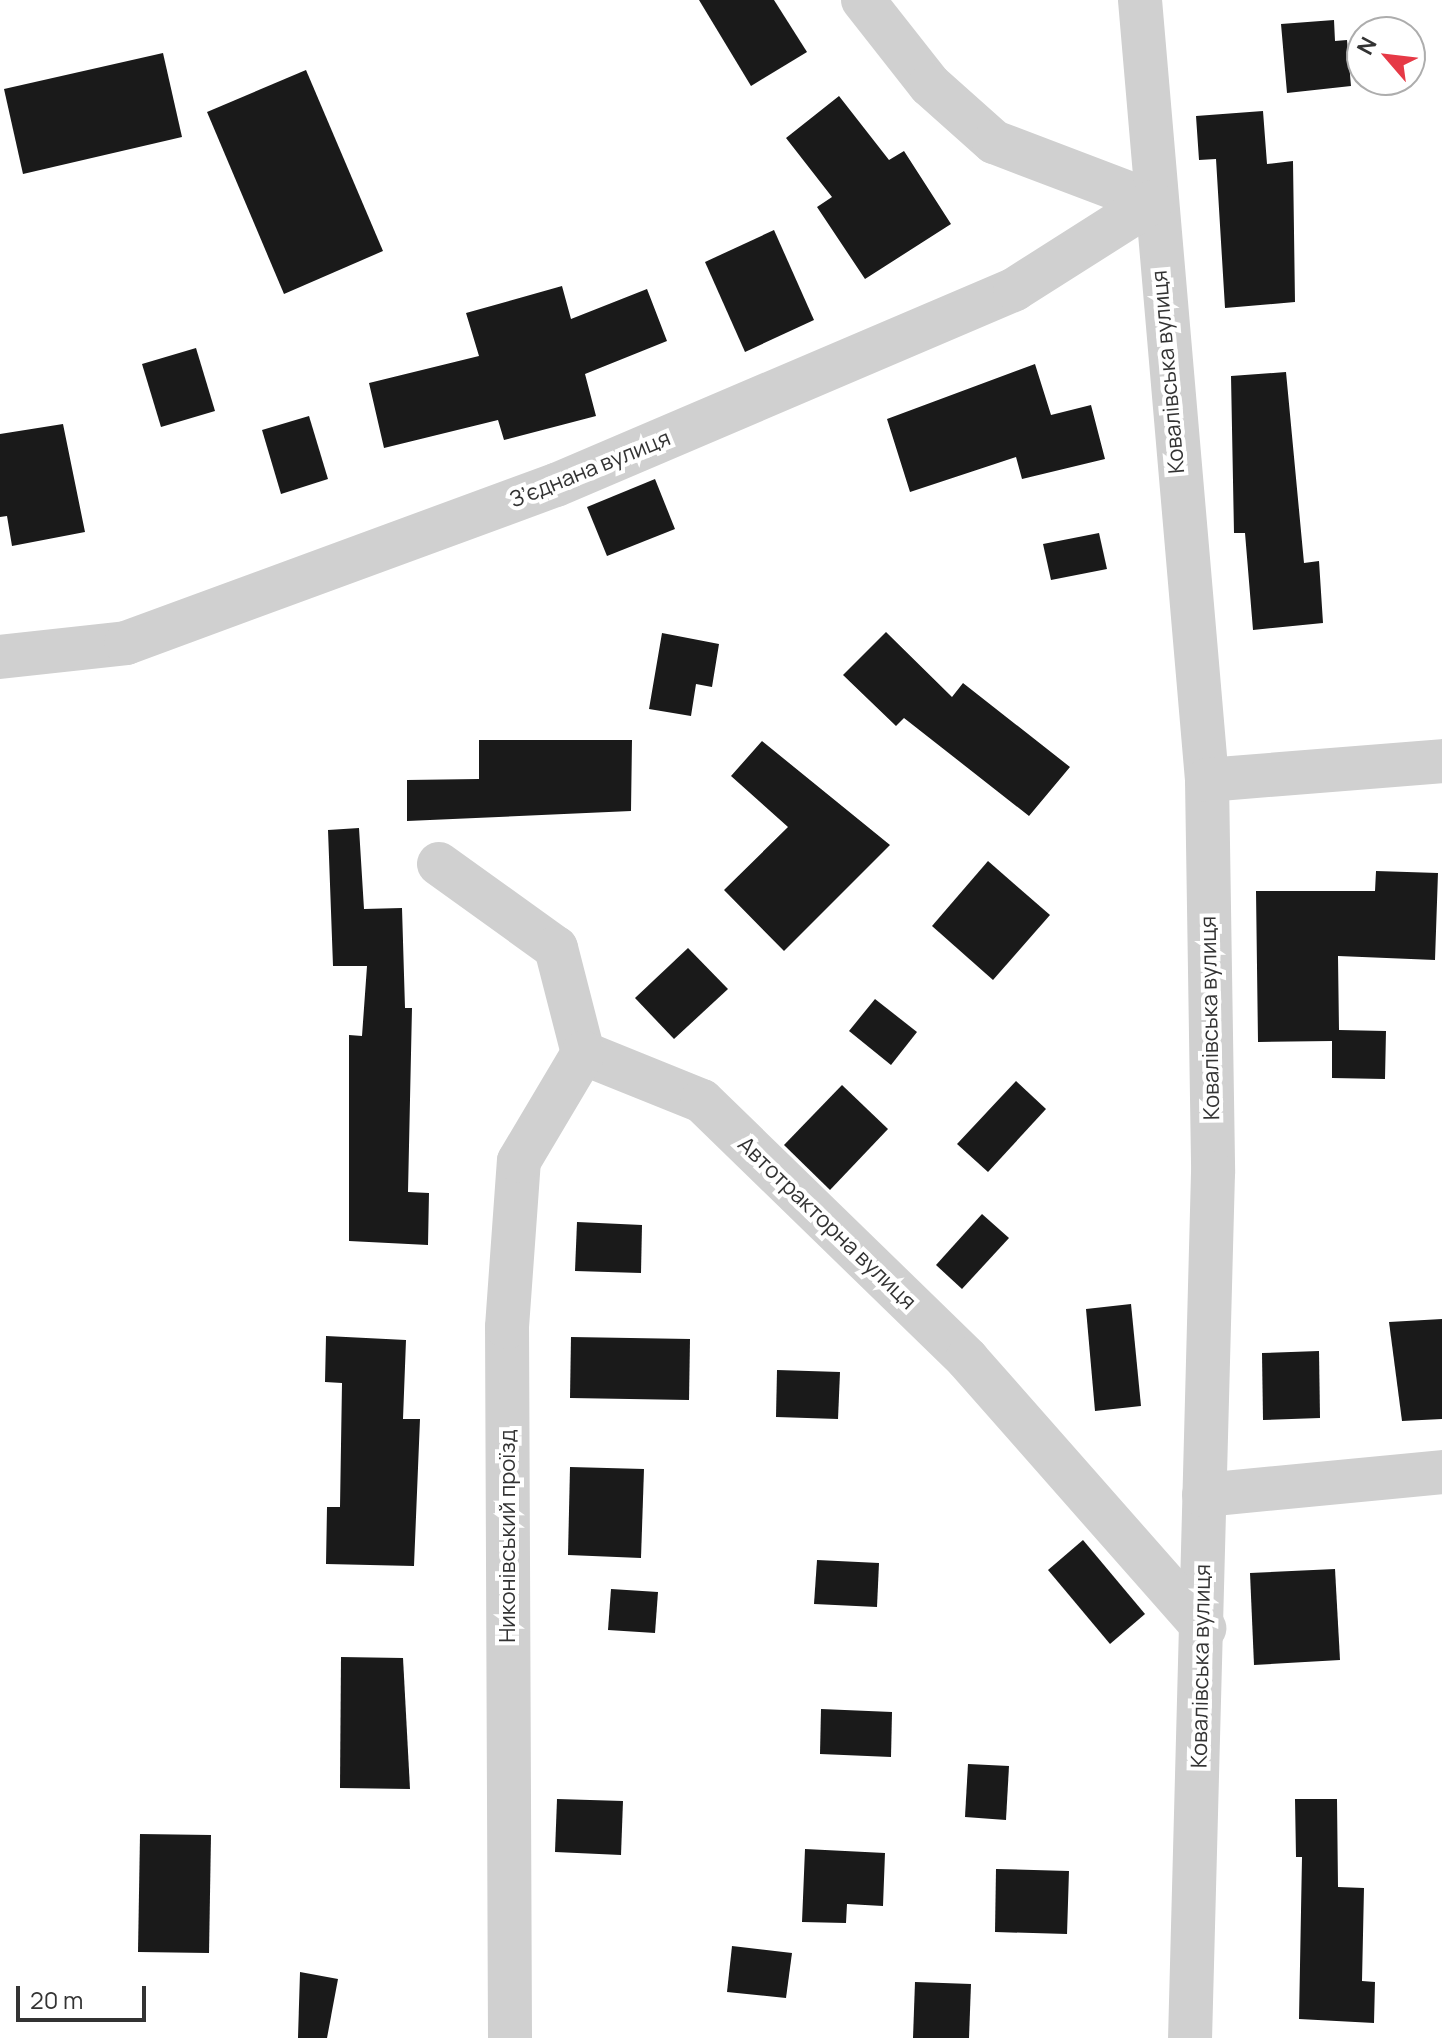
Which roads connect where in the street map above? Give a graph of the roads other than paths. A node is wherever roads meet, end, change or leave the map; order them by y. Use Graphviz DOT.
graph roads {
  1 [pos="863,0"];
  2 [pos="1140,0"];
  3 [pos="1152,202"];
  4 [pos="0,657"];
  5 [pos="1442,761"];
  6 [pos="1207,780"];
  7 [pos="439,864"];
  8 [pos="583,1053"];
  9 [pos="1442,1472"];
  10 [pos="1204,1495"];
  11 [pos="1204,1628"];
  12 [pos="510,2038"];
  13 [pos="1190,2038"];
  1 -- 3 [label="street"];
  2 -- 3 [label="street, Ковалівська вулиця"];
  3 -- 4 [label="street, З’єднана вулиця"];
  3 -- 6 [label="street, Ковалівська вулиця"];
  5 -- 6 [label="street"];
  6 -- 10 [label="street, Ковалівська вулиця"];
  7 -- 8 [label="street"];
  8 -- 11 [label="street, Автотракторна вулиця"];
  8 -- 12 [label="street, Никонівський проїзд"];
  9 -- 10 [label="street"];
  10 -- 11 [label="street, Ковалівська вулиця"];
  11 -- 13 [label="street, Ковалівська вулиця"];
}
